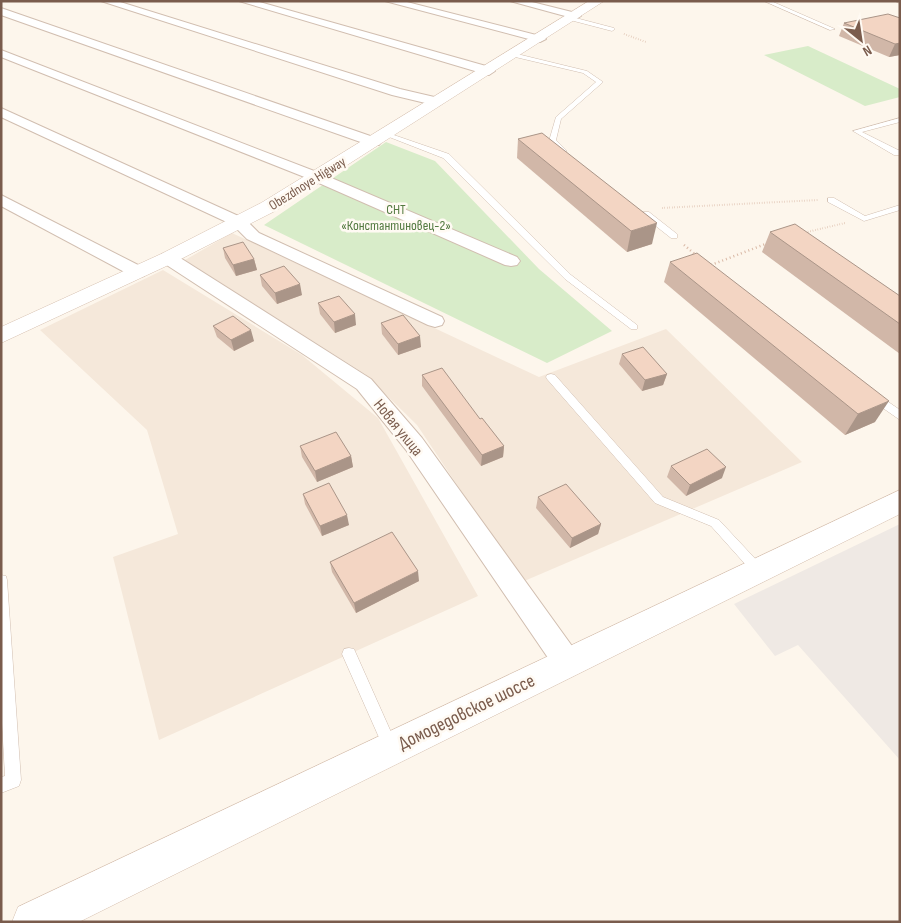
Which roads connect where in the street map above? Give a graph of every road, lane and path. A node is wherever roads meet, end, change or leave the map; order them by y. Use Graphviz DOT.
graph roads {
  1 [pos="106,1"];
  2 [pos="244,1"];
  3 [pos="390,1"];
  4 [pos="515,1"];
  5 [pos="766,1"];
  6 [pos="586,8"];
  7 [pos="1,11"];
  8 [pos="612,29"];
  9 [pos="832,29"];
  10 [pos="540,39"];
  11 [pos="646,42"];
  12 [pos="1,53"];
  13 [pos="513,55"];
  14 [pos="488,70"];
  15 [pos="438,102"];
  16 [pos="1,112"];
  17 [pos="900,120"];
  18 [pos="380,138"];
  19 [pos="900,152"];
  20 [pos="574,158"];
  21 [pos="317,177"];
  22 [pos="1,200"];
  23 [pos="831,200"];
  24 [pos="900,207"];
  25 [pos="639,209"];
  26 [pos="864,219"];
  27 [pos="239,222"];
  28 [pos="800,234"];
  29 [pos="674,236"];
  30 [pos="770,242"];
  31 [pos="168,258"];
  32 [pos="702,260"];
  33 [pos="511,261"];
  34 [pos="709,266"];
  35 [pos="138,272"];
  36 [pos="435,321"];
  37 [pos="634,327"];
  38 [pos="4,332"];
  39 [pos="551,377"];
  40 [pos="869,392"];
  41 [pos="900,416"];
  42 [pos="900,501"];
  43 [pos="758,570"];
  44 [pos="1,580"];
  45 [pos="349,654"];
  46 [pos="566,662"];
  47 [pos="391,748"];
  48 [pos="1,785"];
  49 [pos="33,922"];
  1 -- 15 [label="street"];
  2 -- 14 [label="street"];
  3 -- 10 [label="street"];
  4 -- 6 [label="street"];
  5 -- 9 [label="lane"];
  6 -- 8 [label="lane"];
  6 -- 10 [label="main road, Obezdnoye Higway"];
  7 -- 18 [label="street"];
  8 -- 11 [label="path"];
  10 -- 13 [label="main road, Obezdnoye Higway"];
  12 -- 21 [label="street"];
  13 -- 14 [label="main road, Obezdnoye Higway"];
  13 -- 20 [label="lane"];
  14 -- 15 [label="main road, Obezdnoye Higway"];
  15 -- 18 [label="main road, Obezdnoye Higway"];
  16 -- 27 [label="street"];
  17 -- 19 [label="lane"];
  18 -- 21 [label="main road, Obezdnoye Higway"];
  18 -- 37 [label="lane"];
  21 -- 27 [label="main road, Obezdnoye Higway"];
  21 -- 33 [label="street"];
  22 -- 35 [label="street"];
  23 -- 25 [label="path"];
  23 -- 26 [label="lane"];
  24 -- 26 [label="lane"];
  25 -- 29 [label="lane"];
  26 -- 28 [label="path"];
  27 -- 31 [label="main road, Obezdnoye Higway"];
  27 -- 36 [label="street"];
  29 -- 32 [label="path"];
  30 -- 34 [label="path"];
  31 -- 35 [label="main road, Obezdnoye Higway"];
  31 -- 46 [label="street, Новая улица"];
  35 -- 38 [label="main road, Obezdnoye Higway"];
  39 -- 43 [label="lane"];
  40 -- 41 [label="lane"];
  42 -- 43 [label="main road, Домодедовское шоссе"];
  43 -- 46 [label="main road, Домодедовское шоссе"];
  44 -- 48 [label="lane"];
  45 -- 47 [label="lane"];
  46 -- 47 [label="main road, Домодедовское шоссе"];
  47 -- 49 [label="main road, Домодедовское шоссе"];
}
